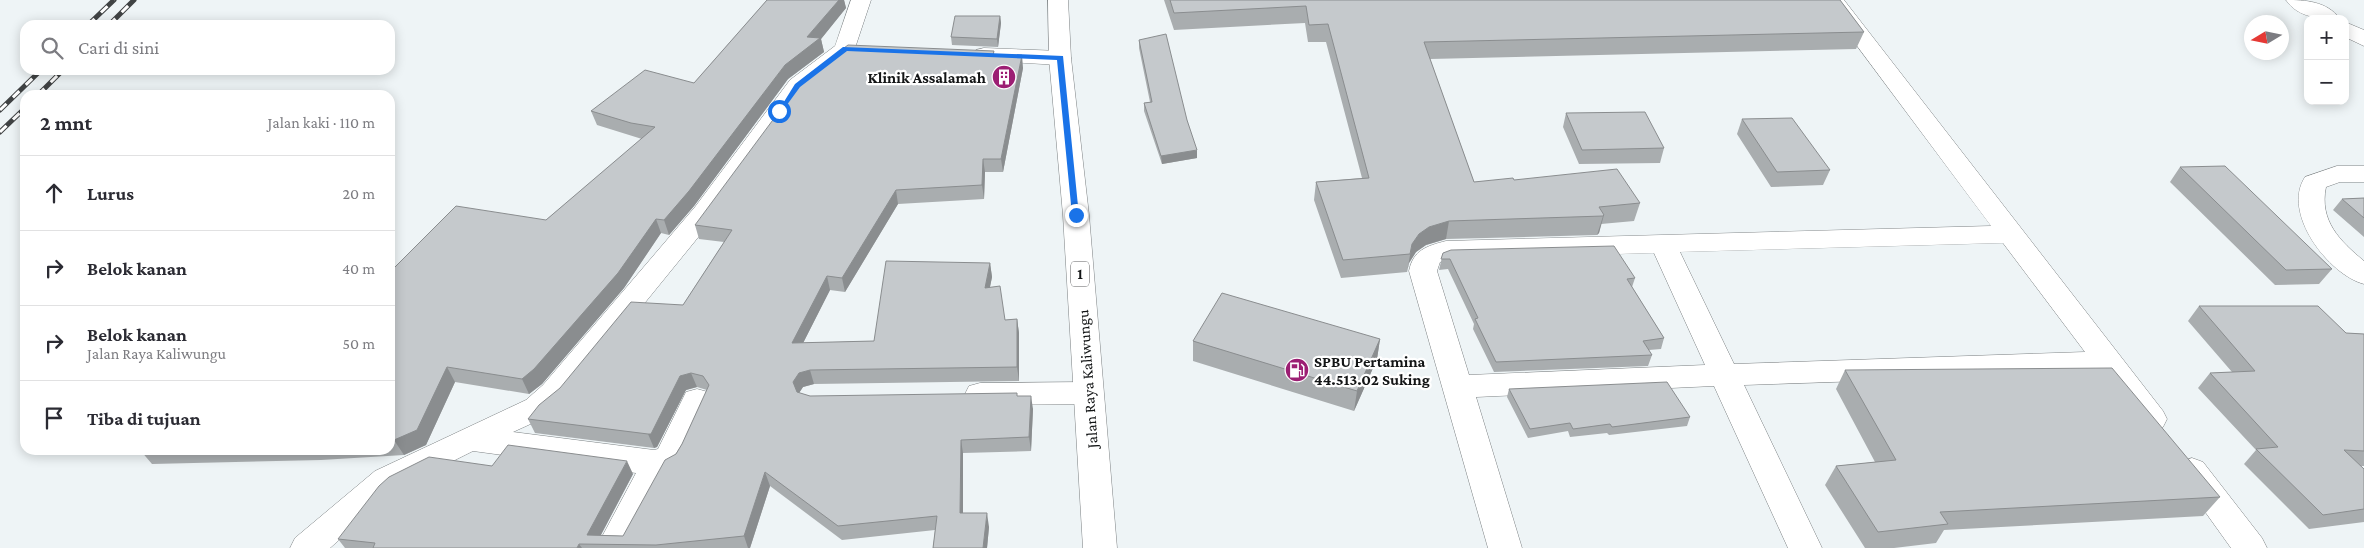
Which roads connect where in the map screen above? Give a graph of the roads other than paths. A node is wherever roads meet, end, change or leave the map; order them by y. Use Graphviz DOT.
graph roads {
  1 [pos="861,0"];
  2 [pos="1058,0"];
  3 [pos="1833,0"];
  4 [pos="2296,0"];
  5 [pos="2322,15"];
  6 [pos="2349,30"];
  7 [pos="2364,39"];
  8 [pos="964,54"];
  9 [pos="1060,58"];
  10 [pos="2364,174"];
  11 [pos="2009,234"];
  12 [pos="1663,244"];
  13 [pos="2364,275"];
  14 [pos="2109,362"];
  15 [pos="1725,374"];
  16 [pos="1456,387"];
  17 [pos="1088,393"];
  18 [pos="951,395"];
  19 [pos="697,400"];
  20 [pos="470,439"];
  21 [pos="657,463"];
  22 [pos="307,548"];
  23 [pos="613,548"];
  24 [pos="1100,548"];
  25 [pos="1505,548"];
  26 [pos="1805,548"];
  27 [pos="2250,548"];
  1 -- 20 [label="street"];
  2 -- 9 [label="street, Jalan Raya Kaliwungu / 1"];
  3 -- 11 [label="street"];
  4 -- 5 [label="street"];
  6 -- 7 [label="street"];
  8 -- 9 [label="street"];
  9 -- 17 [label="street, Jalan Raya Kaliwungu / 1"];
  10 -- 13 [label="street"];
  11 -- 12 [label="street"];
  11 -- 14 [label="street"];
  12 -- 15 [label="street"];
  12 -- 16 [label="street"];
  14 -- 15 [label="street"];
  14 -- 27 [label="street"];
  15 -- 16 [label="street"];
  15 -- 26 [label="street"];
  16 -- 25 [label="street"];
  17 -- 18 [label="street"];
  17 -- 24 [label="street, Jalan Raya Kaliwungu / 1"];
  19 -- 21 [label="street"];
  20 -- 21 [label="street"];
  20 -- 22 [label="street"];
  21 -- 23 [label="street"];
}
